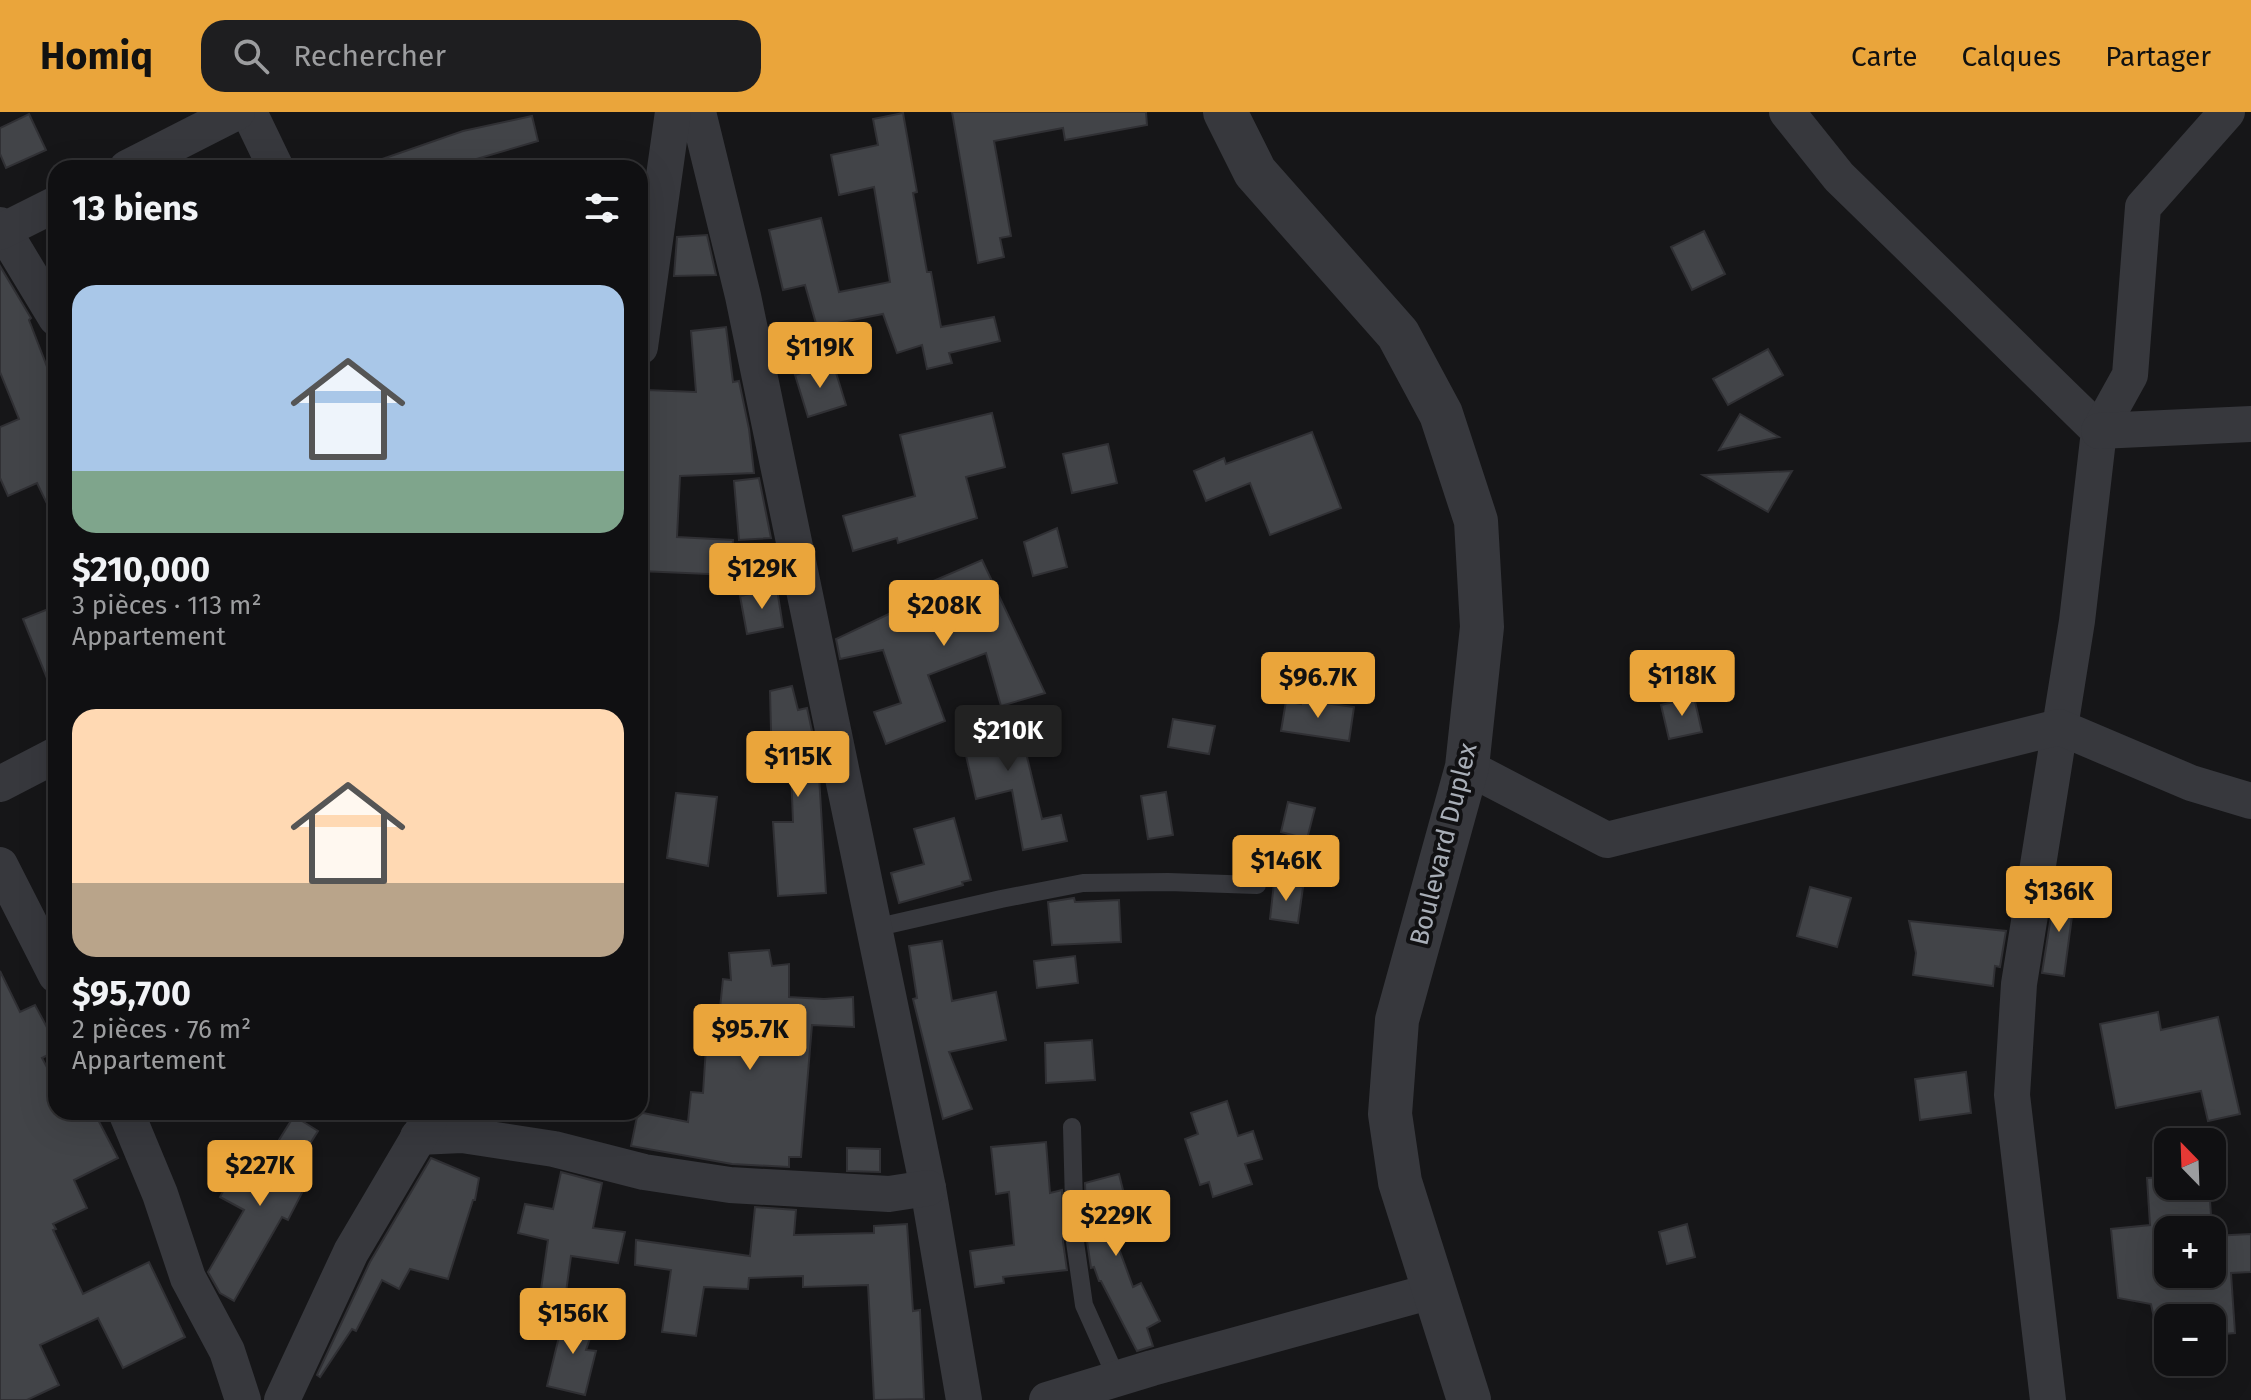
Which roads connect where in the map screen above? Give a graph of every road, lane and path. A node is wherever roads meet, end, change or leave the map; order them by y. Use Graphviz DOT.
graph roads {
  1 [pos="237,112"];
  2 [pos="249,112"];
  3 [pos="673,112"];
  4 [pos="698,112"];
  5 [pos="1225,112"];
  6 [pos="1787,112"];
  7 [pos="2227,112"];
  8 [pos="143,160"];
  9 [pos="272,160"];
  10 [pos="48,208"];
  11 [pos="1,229"];
  12 [pos="648,290"];
  13 [pos="48,305"];
  14 [pos="2251,424"];
  15 [pos="2099,431"];
  16 [pos="2059,727"];
  17 [pos="48,759"];
  18 [pos="1467,767"];
  19 [pos="0,784"];
  20 [pos="2251,801"];
  21 [pos="0,865"];
  22 [pos="1257,885"];
  23 [pos="874,928"];
  24 [pos="48,959"];
  25 [pos="129,1120"];
  26 [pos="426,1125"];
  27 [pos="1072,1127"];
  28 [pos="928,1188"];
  29 [pos="1436,1290"];
  30 [pos="1117,1379"];
  31 [pos="243,1400"];
  32 [pos="282,1400"];
  33 [pos="964,1400"];
  34 [pos="1047,1400"];
  35 [pos="1469,1400"];
  36 [pos="2048,1400"];
  1 -- 8 [label="street"];
  2 -- 9 [label="street"];
  3 -- 12 [label="street"];
  4 -- 23 [label="street"];
  5 -- 18 [label="street, Boulevard Duplex"];
  6 -- 15 [label="street"];
  7 -- 15 [label="street"];
  10 -- 11 [label="street"];
  11 -- 13 [label="street"];
  14 -- 15 [label="street"];
  15 -- 16 [label="street"];
  16 -- 18 [label="street"];
  16 -- 20 [label="street"];
  16 -- 36 [label="street"];
  17 -- 19 [label="street"];
  18 -- 29 [label="street, Boulevard Duplex"];
  21 -- 24 [label="street"];
  22 -- 23 [label="lane"];
  23 -- 28 [label="street"];
  25 -- 31 [label="street"];
  26 -- 28 [label="street"];
  26 -- 32 [label="street"];
  27 -- 30 [label="lane"];
  28 -- 33 [label="street"];
  29 -- 30 [label="street"];
  29 -- 35 [label="street, Boulevard Duplex"];
  30 -- 34 [label="street"];
}
